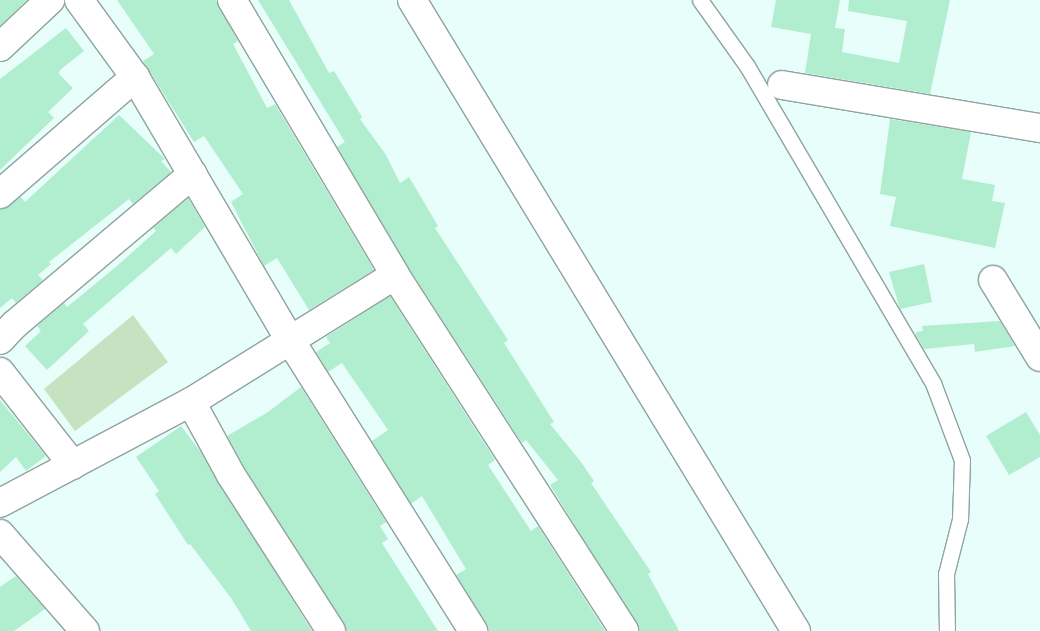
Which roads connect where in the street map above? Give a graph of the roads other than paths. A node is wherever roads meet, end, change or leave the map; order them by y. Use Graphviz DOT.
graph roads {
  1 [pos="50,0"];
  2 [pos="79,0"];
  3 [pos="232,0"];
  4 [pos="412,0"];
  5 [pos="700,0"];
  6 [pos="0,47"];
  7 [pos="135,77"];
  8 [pos="782,85"];
  9 [pos="1040,128"];
  10 [pos="193,174"];
  11 [pos="0,194"];
  12 [pos="395,274"];
  13 [pos="993,280"];
  14 [pos="0,340"];
  15 [pos="290,340"];
  16 [pos="1040,357"];
  17 [pos="0,372"];
  18 [pos="191,402"];
  19 [pos="73,465"];
  20 [pos="0,503"];
  21 [pos="0,534"];
  22 [pos="85,631"];
  23 [pos="331,631"];
  24 [pos="474,631"];
  25 [pos="624,631"];
  26 [pos="796,631"];
  27 [pos="947,631"];
  1 -- 6 [label="street"];
  2 -- 7 [label="street"];
  3 -- 12 [label="street"];
  4 -- 26 [label="street"];
  5 -- 27 [label="lane"];
  7 -- 10 [label="street"];
  7 -- 11 [label="street"];
  8 -- 9 [label="street"];
  10 -- 14 [label="street"];
  10 -- 15 [label="street"];
  12 -- 15 [label="street"];
  12 -- 25 [label="street"];
  13 -- 16 [label="street"];
  15 -- 18 [label="street"];
  15 -- 24 [label="street"];
  17 -- 19 [label="street"];
  18 -- 19 [label="street"];
  18 -- 23 [label="street"];
  19 -- 20 [label="street"];
  21 -- 22 [label="street"];
}
